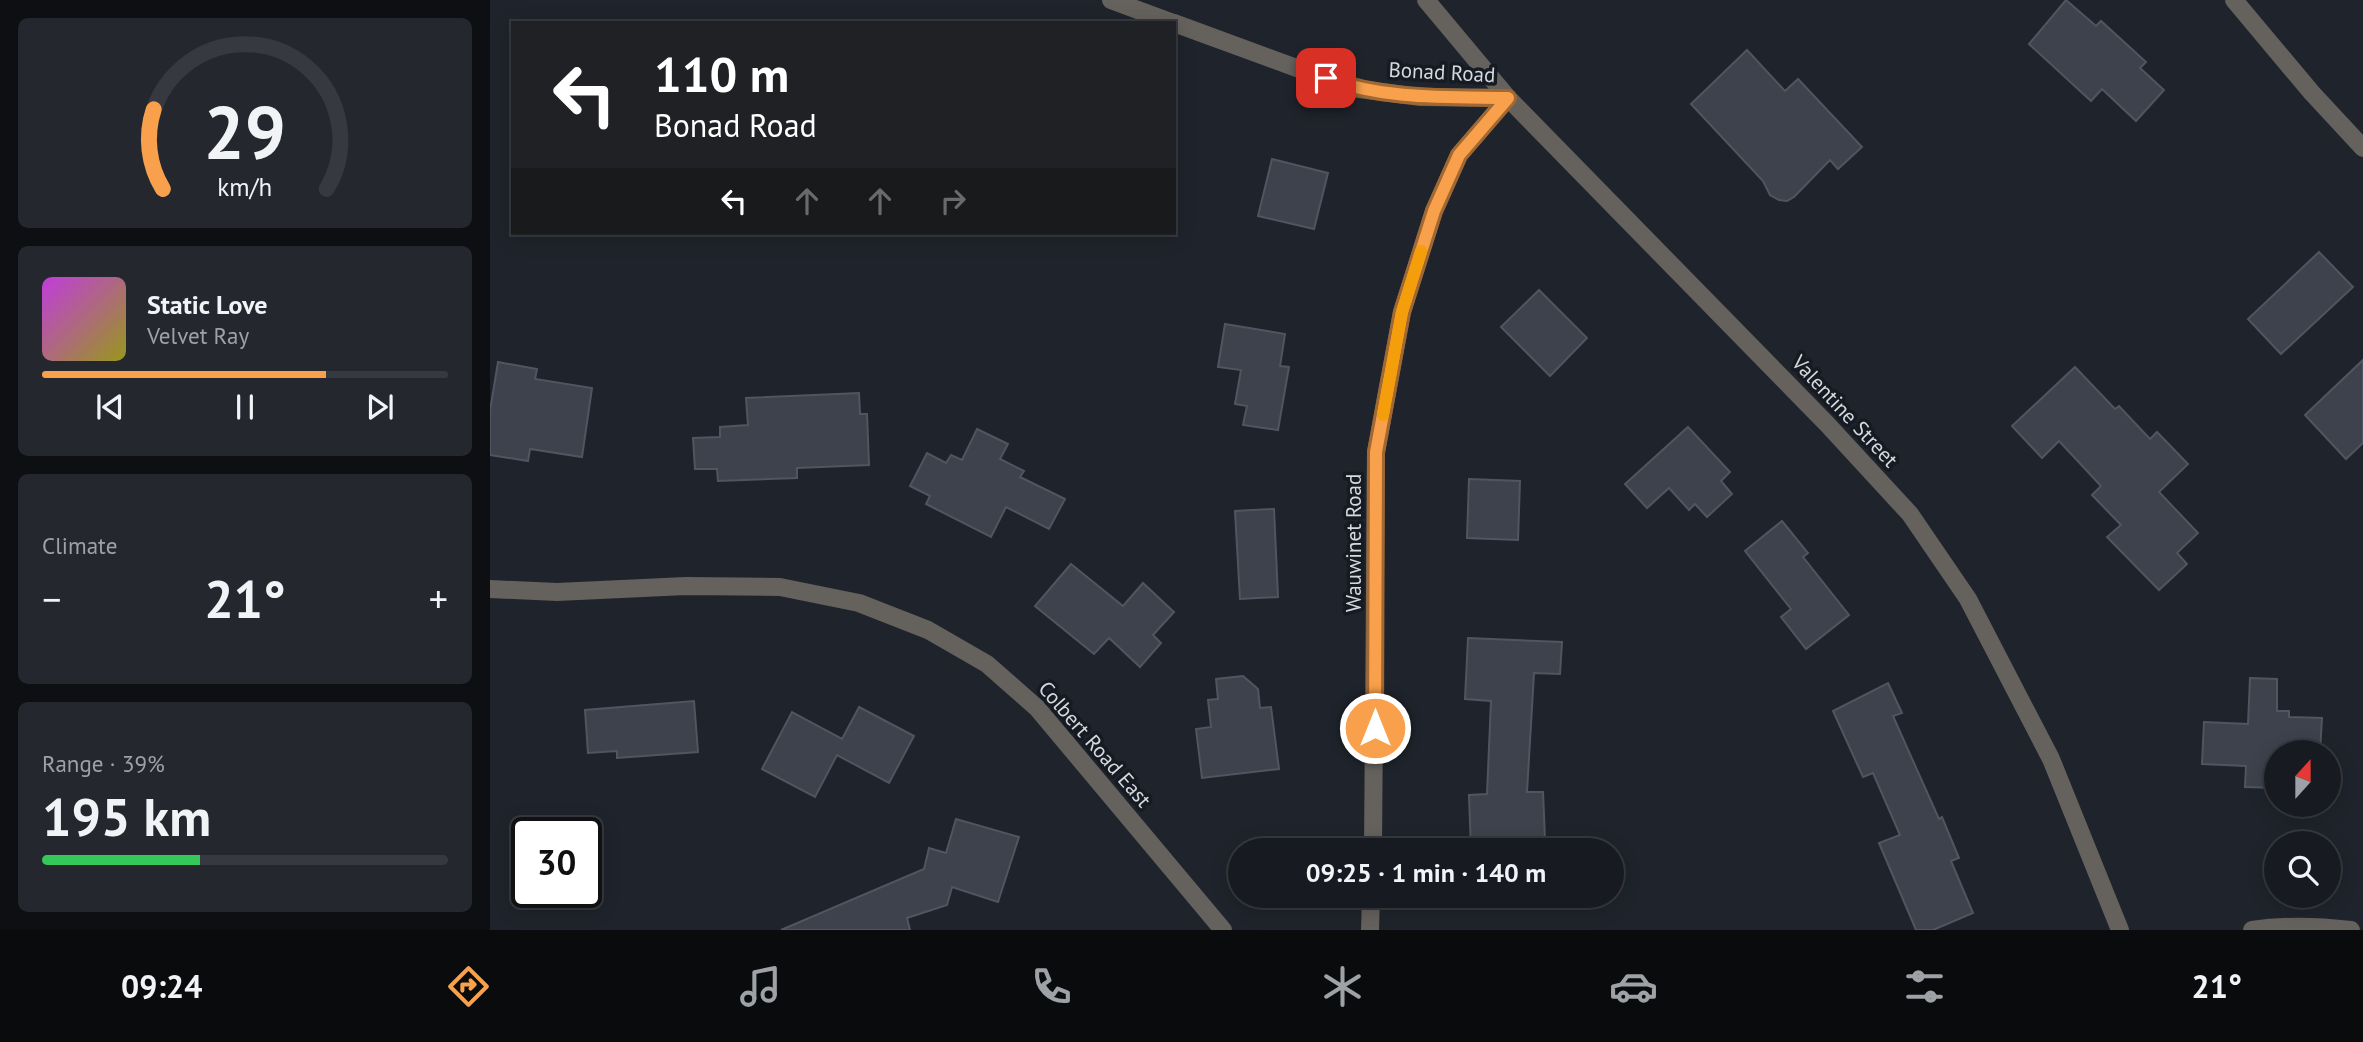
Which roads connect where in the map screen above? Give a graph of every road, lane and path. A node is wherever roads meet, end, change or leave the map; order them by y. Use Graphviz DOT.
graph roads {
  1 [pos="1111,0"];
  2 [pos="1426,0"];
  3 [pos="2234,0"];
  4 [pos="1169,21"];
  5 [pos="1176,24"];
  6 [pos="1508,98"];
  7 [pos="2363,148"];
  8 [pos="490,589"];
  9 [pos="1373,838"];
  10 [pos="1371,908"];
  11 [pos="1223,930"];
  12 [pos="1370,930"];
  13 [pos="2120,930"];
  14 [pos="2252,930"];
  15 [pos="2350,930"];
  1 -- 4 [label="street, Bonad Road"];
  2 -- 6 [label="street, Valentine Street"];
  3 -- 7 [label="street"];
  5 -- 6 [label="street, Bonad Road"];
  6 -- 9 [label="street, Wauwinet Road"];
  6 -- 13 [label="street, Valentine Street"];
  8 -- 11 [label="street, Colbert Road East"];
  10 -- 12 [label="street"];
  14 -- 15 [label="street"];
}
